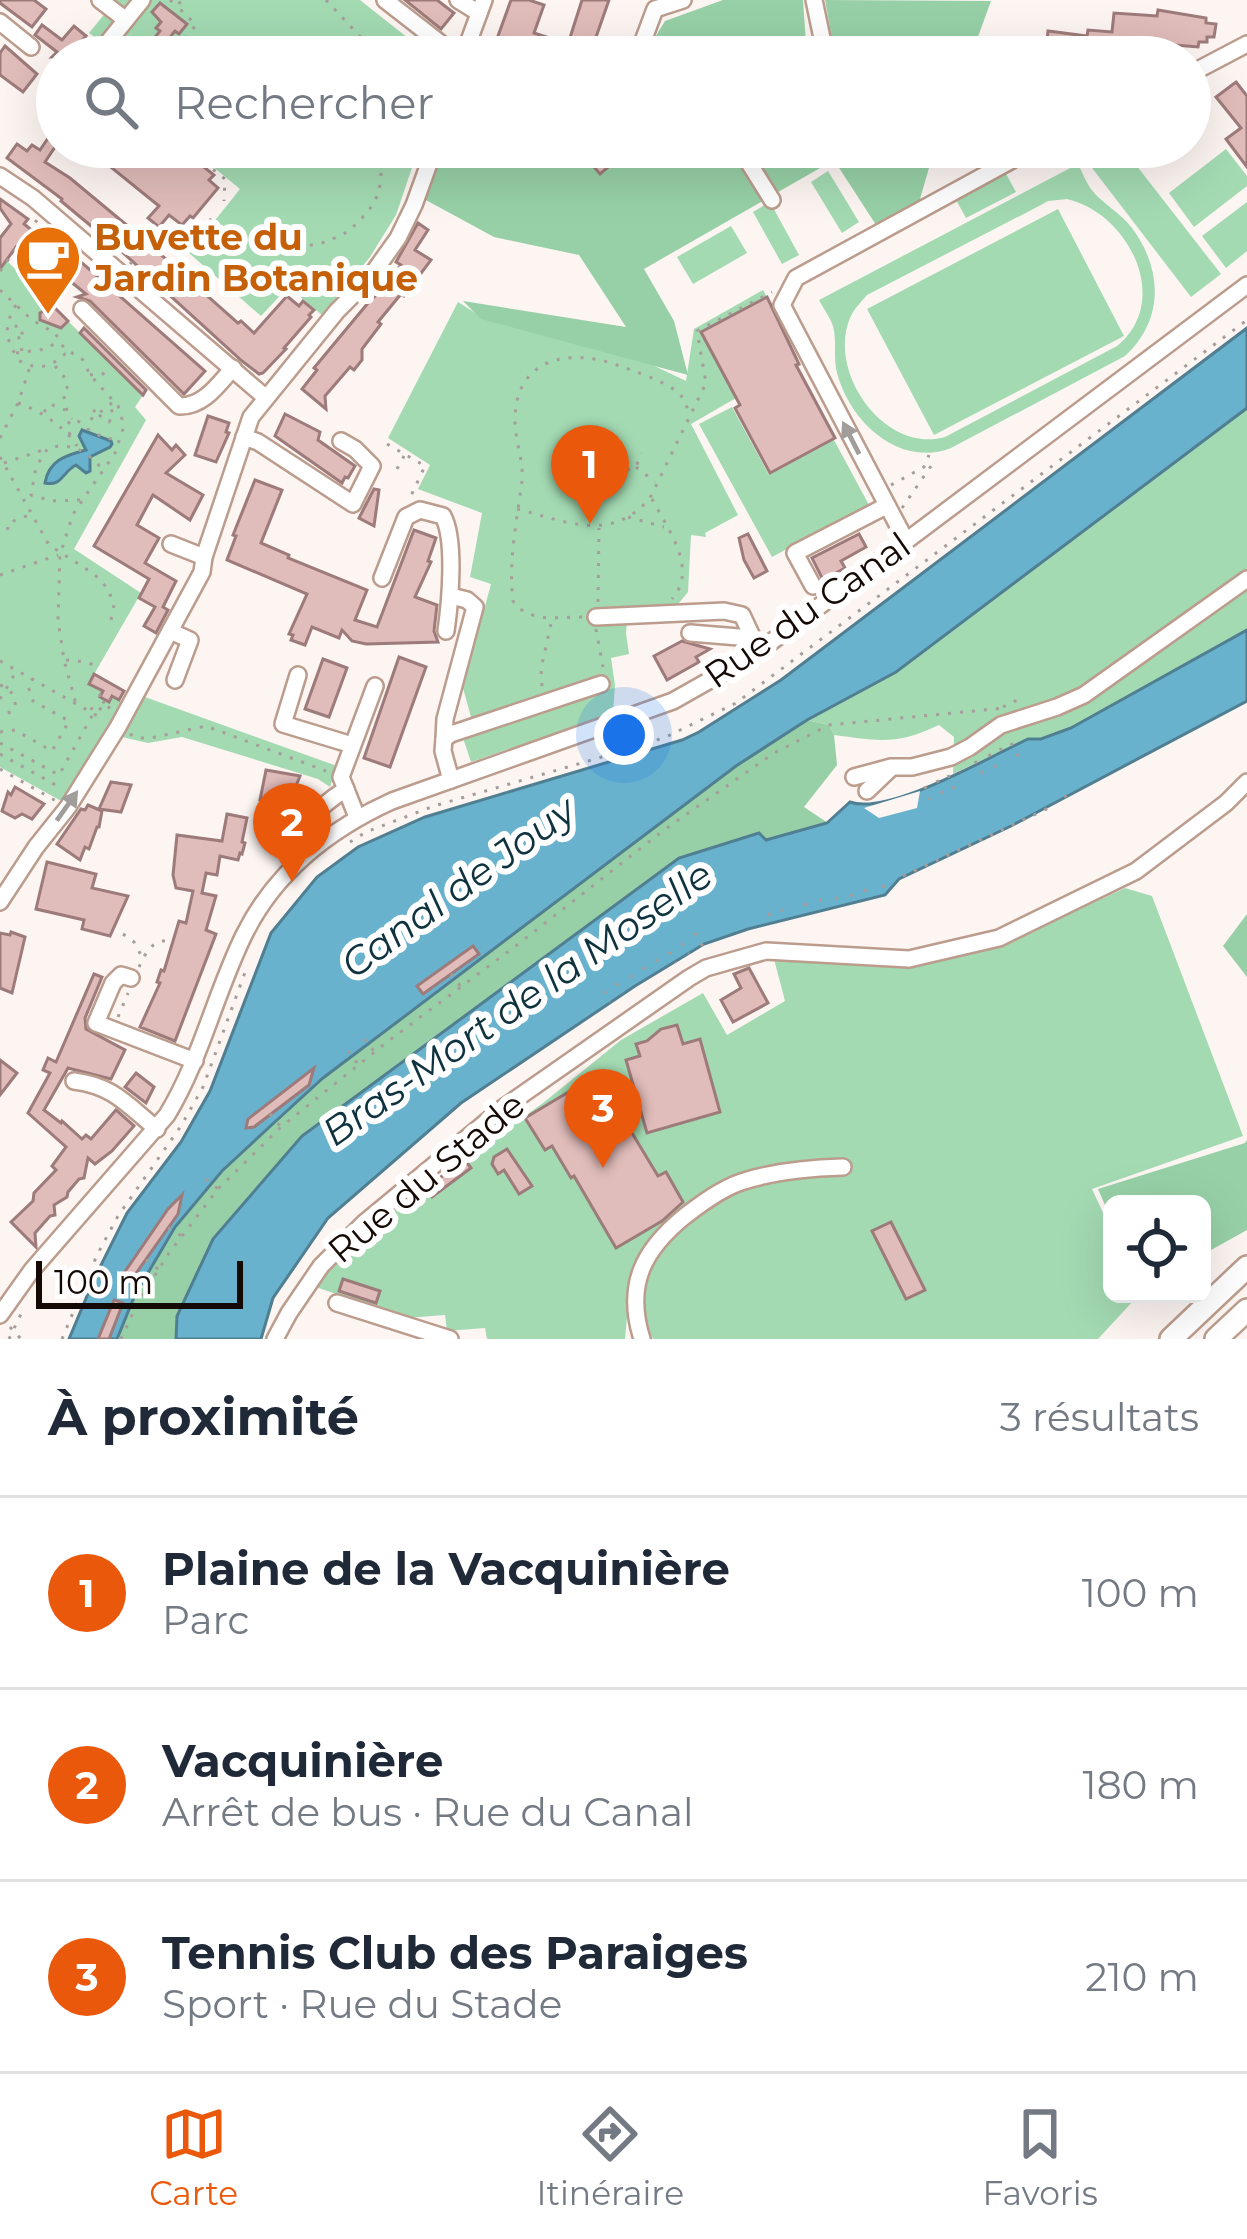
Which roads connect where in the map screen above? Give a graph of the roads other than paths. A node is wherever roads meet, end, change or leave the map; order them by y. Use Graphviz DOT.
graph roads {
  1 [pos="100,0"];
  2 [pos="142,0"];
  3 [pos="385,0"];
  4 [pos="458,0"];
  5 [pos="682,0"];
  6 [pos="814,0"];
  7 [pos="482,7"];
  8 [pos="126,20"];
  9 [pos="0,22"];
  10 [pos="113,36"];
  11 [pos="431,36"];
  12 [pos="471,36"];
  13 [pos="645,36"];
  14 [pos="822,36"];
  15 [pos="1247,44"];
  16 [pos="31,46"];
  17 [pos="1211,63"];
  18 [pos="427,168"];
  19 [pos="752,168"];
  20 [pos="998,168"];
  21 [pos="0,176"];
  22 [pos="772,200"];
  23 [pos="1247,285"];
  24 [pos="82,309"];
  25 [pos="232,368"];
  26 [pos="265,397"];
  27 [pos="244,437"];
  28 [pos="340,441"];
  29 [pos="886,505"];
  30 [pos="906,541"];
  31 [pos="171,544"];
  32 [pos="204,556"];
  33 [pos="382,578"];
  34 [pos="1247,579"];
  35 [pos="812,586"];
  36 [pos="451,596"];
  37 [pos="596,617"];
  38 [pos="170,631"];
  39 [pos="446,631"];
  40 [pos="690,633"];
  41 [pos="755,644"];
  42 [pos="298,675"];
  43 [pos="176,680"];
  44 [pos="601,684"];
  45 [pos="375,686"];
  46 [pos="444,739"];
  47 [pos="352,745"];
  48 [pos="891,767"];
  49 [pos="854,777"];
  50 [pos="451,780"];
  51 [pos="1247,782"];
  52 [pos="344,783"];
  53 [pos="867,790"];
  54 [pos="357,817"];
  55 [pos="291,868"];
  56 [pos="0,902"];
  57 [pos="131,978"];
  58 [pos="195,1061"];
  59 [pos="74,1081"];
  60 [pos="157,1129"];
  61 [pos="843,1166"];
  62 [pos="1247,1267"];
  63 [pos="337,1303"];
  64 [pos="1247,1310"];
  65 [pos="0,1317"];
  66 [pos="275,1339"];
  67 [pos="450,1339"];
  68 [pos="642,1339"];
  69 [pos="1172,1339"];
  70 [pos="1216,1339"];
  1 -- 8 [label="street"];
  2 -- 8 [label="street"];
  3 -- 11 [label="street"];
  4 -- 7 [label="street"];
  5 -- 13 [label="street"];
  6 -- 14 [label="street"];
  7 -- 12 [label="street"];
  8 -- 10 [label="street"];
  9 -- 16 [label="street"];
  15 -- 17 [label="street"];
  18 -- 26 [label="street"];
  19 -- 22 [label="street"];
  29 -- 20 [label="street, one-way"];
  21 -- 25 [label="street"];
  23 -- 30 [label="street, Rue du Canal"];
  24 -- 25 [label="street"];
  25 -- 26 [label="street"];
  26 -- 27 [label="street"];
  27 -- 28 [label="street"];
  27 -- 32 [label="street"];
  29 -- 30 [label="street"];
  29 -- 35 [label="street"];
  30 -- 41 [label="street, Rue du Canal"];
  31 -- 32 [label="street"];
  32 -- 38 [label="street"];
  33 -- 36 [label="street"];
  34 -- 48 [label="street"];
  36 -- 39 [label="street"];
  36 -- 46 [label="street"];
  37 -- 41 [label="street"];
  38 -- 43 [label="street"];
  38 -- 56 [label="street"];
  40 -- 41 [label="street"];
  41 -- 50 [label="street, Rue du Canal"];
  42 -- 47 [label="street"];
  44 -- 46 [label="street"];
  45 -- 47 [label="street"];
  46 -- 50 [label="street"];
  47 -- 52 [label="street"];
  48 -- 49 [label="street"];
  48 -- 53 [label="street"];
  50 -- 54 [label="street, Rue du Canal"];
  51 -- 66 [label="street, Rue du Stade"];
  52 -- 54 [label="street"];
  52 -- 55 [label="street"];
  54 -- 55 [label="street, Rue du Canal"];
  55 -- 58 [label="street, Rue du Canal"];
  57 -- 58 [label="street"];
  58 -- 60 [label="street, Rue du Canal"];
  59 -- 60 [label="street"];
  60 -- 65 [label="street, Rue du Canal"];
  61 -- 68 [label="street"];
  62 -- 69 [label="highway"];
  63 -- 67 [label="street"];
  64 -- 70 [label="highway"];
}
